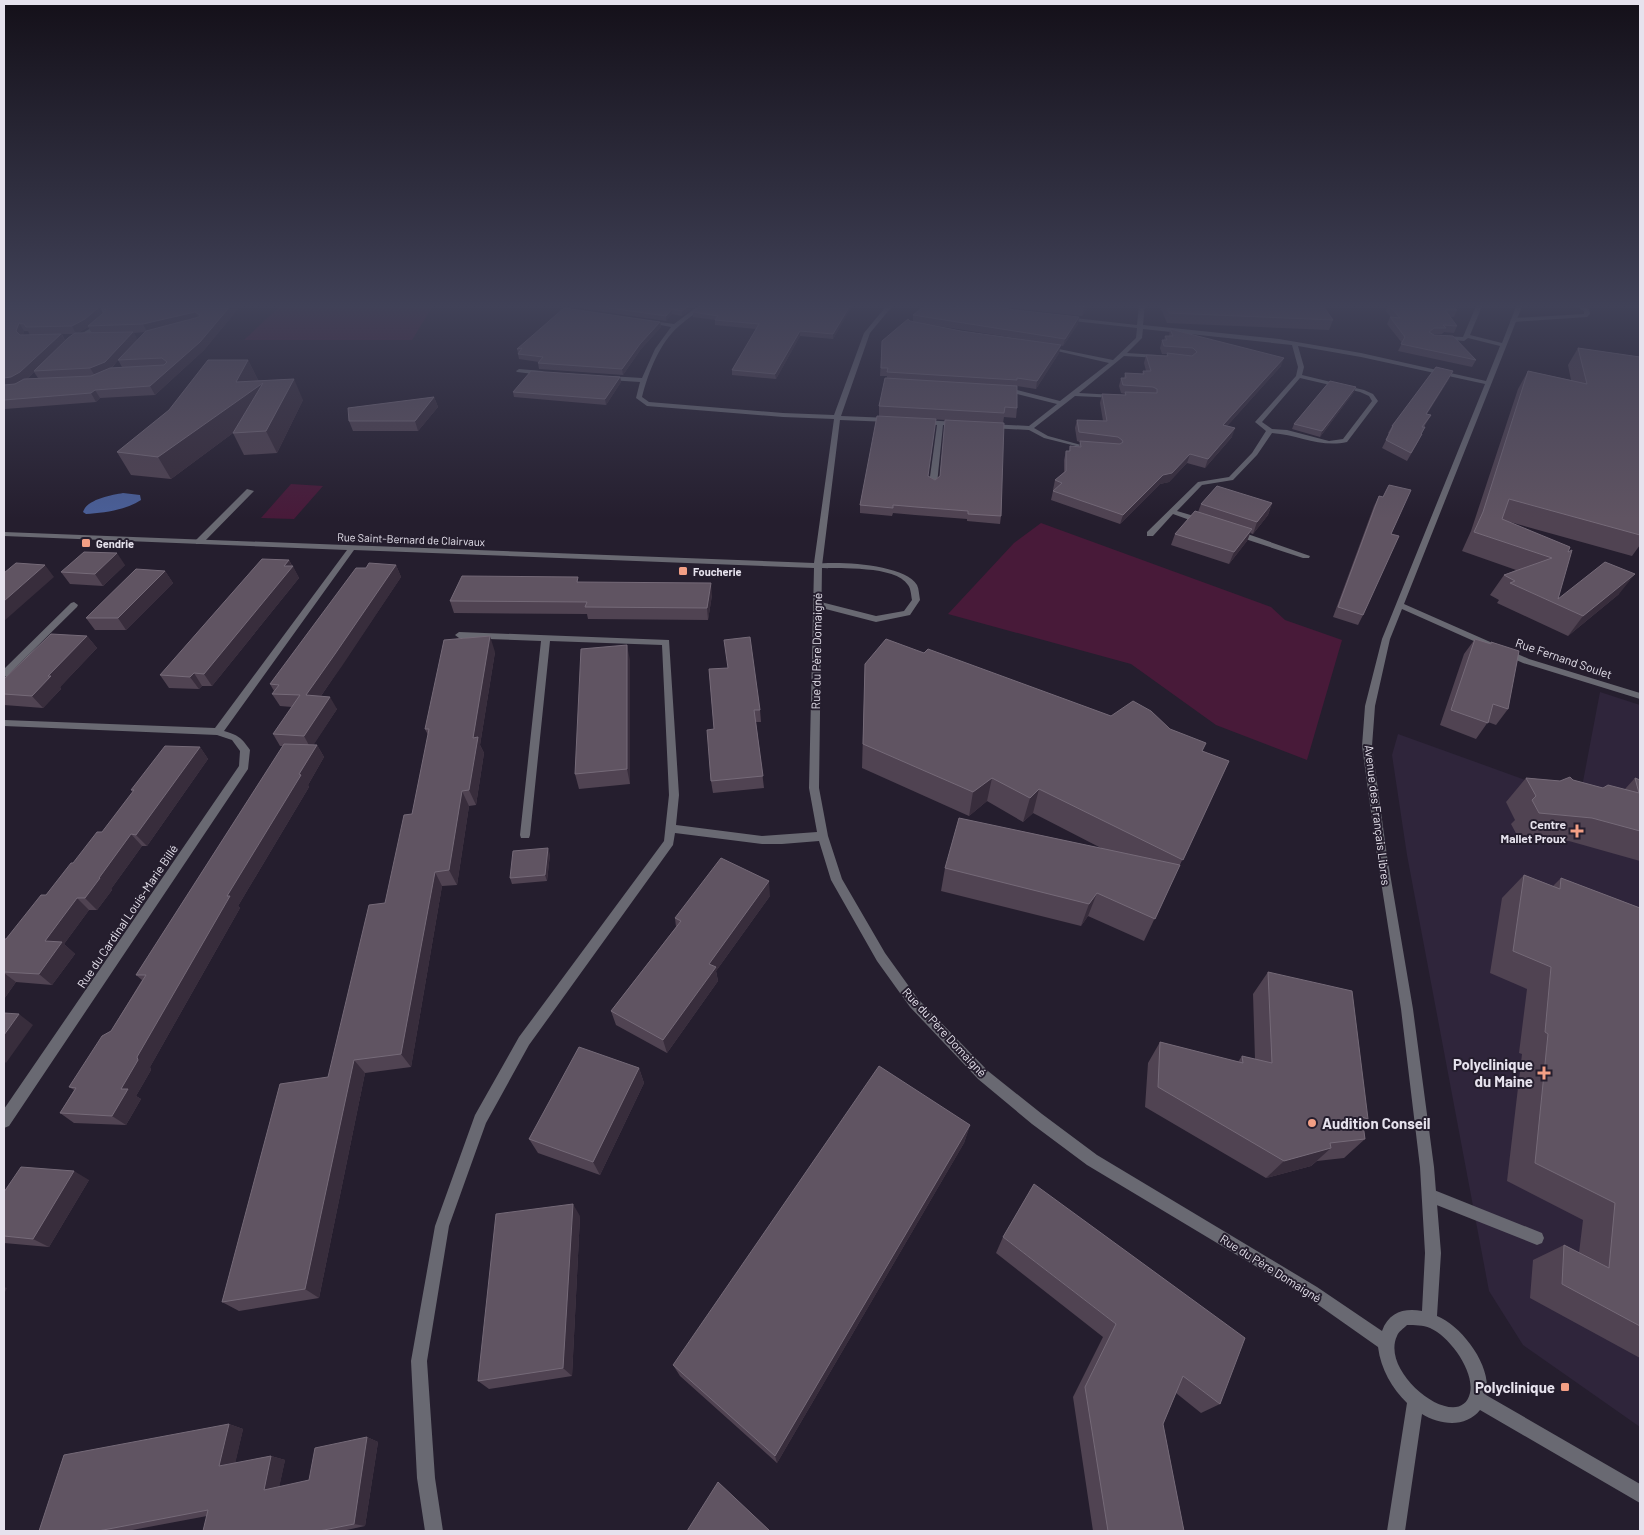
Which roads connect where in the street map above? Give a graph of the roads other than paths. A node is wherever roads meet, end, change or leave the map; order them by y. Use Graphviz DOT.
graph roads {
  1 [pos="645,376"];
  2 [pos="852,376"];
  3 [pos="1097,376"];
  4 [pos="1299,376"];
  5 [pos="1456,376"];
  6 [pos="1491,376"];
  7 [pos="604,377"];
  8 [pos="643,380"];
  9 [pos="1488,383"];
  10 [pos="998,391"];
  11 [pos="1074,394"];
  12 [pos="1122,397"];
  13 [pos="1061,403"];
  14 [pos="837,417"];
  15 [pos="895,420"];
  16 [pos="913,421"];
  17 [pos="940,423"];
  18 [pos="967,424"];
  19 [pos="985,426"];
  20 [pos="1030,428"];
  21 [pos="1270,431"];
  22 [pos="1101,450"];
  23 [pos="933,484"];
  24 [pos="250,492"];
  25 [pos="1171,511"];
  26 [pos="1207,523"];
  27 [pos="1225,529"];
  28 [pos="4,534"];
  29 [pos="1150,534"];
  30 [pos="199,542"];
  31 [pos="352,548"];
  32 [pos="1306,556"];
  33 [pos="818,566"];
  34 [pos="817,604"];
  35 [pos="74,605"];
  36 [pos="1399,605"];
  37 [pos="459,635"];
  38 [pos="546,638"];
  39 [pos="4,674"];
  40 [pos="1640,696"];
  41 [pos="4,723"];
  42 [pos="218,732"];
  43 [pos="671,828"];
  44 [pos="525,835"];
  45 [pos="823,836"];
  46 [pos="4,1121"];
  47 [pos="1429,1195"];
  48 [pos="1537,1238"];
  49 [pos="1429,1320"];
  50 [pos="1386,1343"];
  51 [pos="1477,1399"];
  52 [pos="1416,1402"];
  53 [pos="1640,1494"];
  54 [pos="434,1531"];
  55 [pos="1396,1531"];
  1 -- 8 [label="street"];
  2 -- 14 [label="street, Rue du Père Domaigné"];
  3 -- 11 [label="street"];
  4 -- 21 [label="street"];
  4 -- 21 [label="street"];
  5 -- 9 [label="street"];
  6 -- 9 [label="street, Avenue des Français Libres"];
  7 -- 8 [label="street"];
  8 -- 14 [label="street"];
  9 -- 36 [label="street, Avenue des Français Libres"];
  10 -- 13 [label="street"];
  11 -- 12 [label="street"];
  11 -- 13 [label="street"];
  13 -- 20 [label="street"];
  14 -- 15 [label="street"];
  14 -- 33 [label="street, Rue du Père Domaigné"];
  16 -- 17 [label="street"];
  17 -- 18 [label="street"];
  17 -- 23 [label="street"];
  19 -- 20 [label="street"];
  20 -- 22 [label="street"];
  21 -- 25 [label="street"];
  24 -- 30 [label="street"];
  25 -- 26 [label="street"];
  25 -- 29 [label="street"];
  27 -- 32 [label="street"];
  28 -- 30 [label="street, Rue Saint-Bernard de Clairvaux"];
  30 -- 31 [label="street, Rue Saint-Bernard de Clairvaux"];
  31 -- 33 [label="street, Rue Saint-Bernard de Clairvaux"];
  31 -- 42 [label="street"];
  33 -- 34 [label="street, Rue du Père Domaigné"];
  33 -- 34 [label="street, Rue Saint-Bernard de Clairvaux"];
  34 -- 45 [label="street, Rue du Père Domaigné"];
  35 -- 39 [label="street"];
  36 -- 40 [label="street, Rue Fernand Soulet"];
  36 -- 47 [label="street, Avenue des Français Libres"];
  37 -- 38 [label="street"];
  38 -- 43 [label="street"];
  38 -- 44 [label="street"];
  41 -- 42 [label="street, Rue du Cardinal Louis-Marie Billé"];
  42 -- 46 [label="street, Rue du Cardinal Louis-Marie Billé"];
  43 -- 45 [label="street"];
  43 -- 54 [label="street"];
  45 -- 50 [label="street, Rue du Père Domaigné"];
  47 -- 48 [label="street"];
  47 -- 49 [label="street, Avenue des Français Libres"];
  49 -- 50 [label="street"];
  49 -- 51 [label="street"];
  50 -- 52 [label="street"];
  51 -- 52 [label="street"];
  51 -- 53 [label="street"];
  52 -- 55 [label="street"];
}
